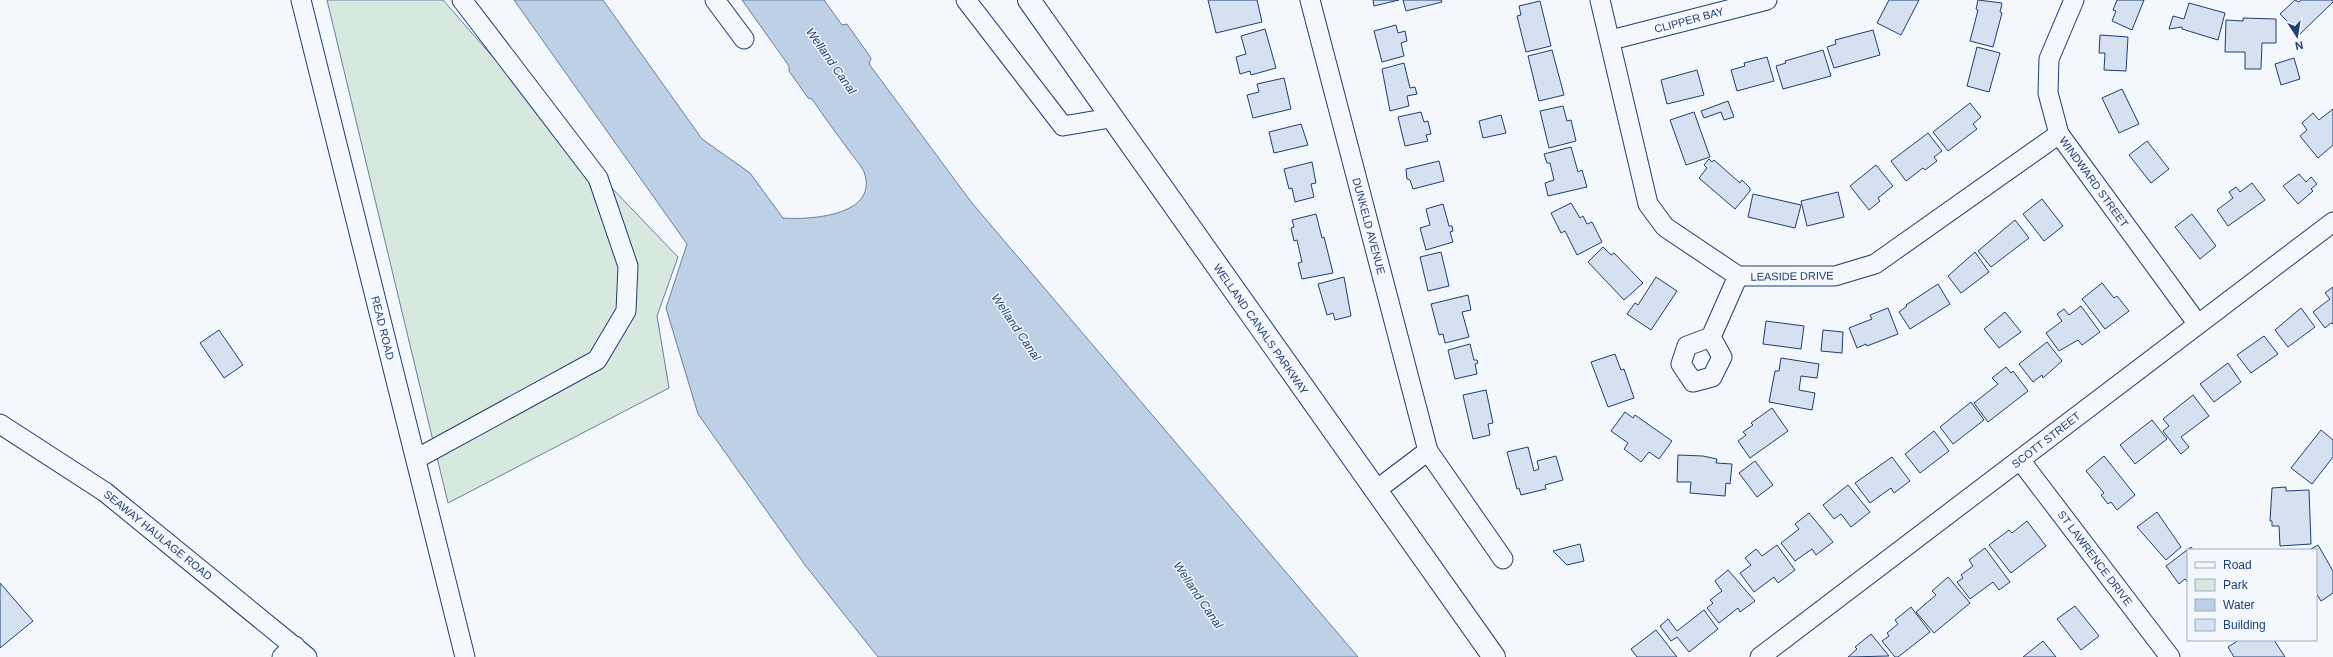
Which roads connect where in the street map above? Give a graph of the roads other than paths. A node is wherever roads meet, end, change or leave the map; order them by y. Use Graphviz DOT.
graph roads {
  1 [pos="301,0"];
  2 [pos="462,0"];
  3 [pos="716,0"];
  4 [pos="966,0"];
  5 [pos="1029,0"];
  6 [pos="1310,0"];
  7 [pos="1600,0"];
  8 [pos="1767,0"];
  9 [pos="2074,0"];
  10 [pos="744,39"];
  11 [pos="1611,40"];
  12 [pos="1110,118"];
  13 [pos="2058,134"];
  14 [pos="2333,222"];
  15 [pos="1738,276"];
  16 [pos="2197,323"];
  17 [pos="1711,337"];
  18 [pos="0,424"];
  19 [pos="1428,451"];
  20 [pos="416,459"];
  21 [pos="2020,460"];
  22 [pos="1375,490"];
  23 [pos="1503,559"];
  24 [pos="295,653"];
  25 [pos="2162,654"];
  26 [pos="465,657"];
  27 [pos="1494,657"];
  28 [pos="1760,657"];
  1 -- 20 [label="street, READ ROAD"];
  2 -- 20 [label="street"];
  3 -- 10 [label="street"];
  4 -- 12 [label="street"];
  5 -- 12 [label="main road, WELLAND CANALS PARKWAY"];
  6 -- 19 [label="street, DUNKELD AVENUE"];
  7 -- 11 [label="street, LEASIDE DRIVE"];
  8 -- 11 [label="street, CLIPPER BAY"];
  9 -- 13 [label="street, WINDWARD STREET"];
  11 -- 15 [label="street, LEASIDE DRIVE"];
  12 -- 22 [label="main road, WELLAND CANALS PARKWAY"];
  13 -- 15 [label="street, LEASIDE DRIVE"];
  13 -- 16 [label="street, WINDWARD STREET"];
  14 -- 16 [label="street, SCOTT STREET"];
  15 -- 17 [label="street"];
  16 -- 21 [label="street, SCOTT STREET"];
  18 -- 24 [label="street, SEAWAY HAULAGE ROAD"];
  19 -- 22 [label="street"];
  19 -- 23 [label="street, DUNKELD AVENUE"];
  20 -- 26 [label="street, READ ROAD"];
  21 -- 25 [label="street, ST LAWRENCE DRIVE"];
  21 -- 28 [label="street, SCOTT STREET"];
  22 -- 27 [label="main road, WELLAND CANALS PARKWAY"];
}
